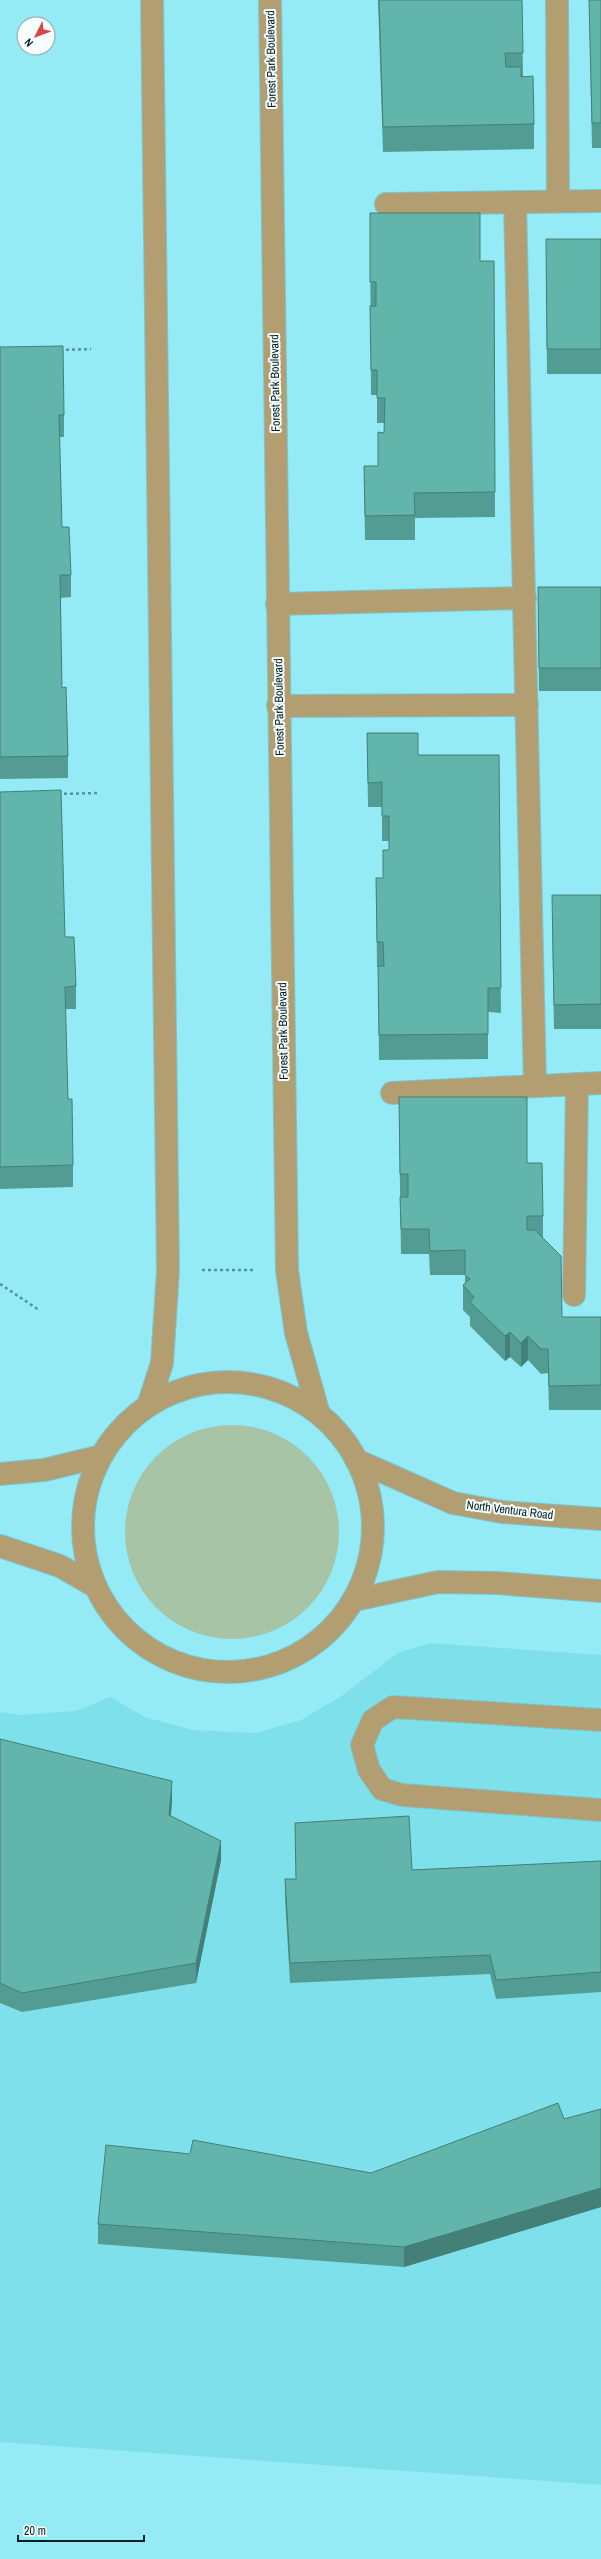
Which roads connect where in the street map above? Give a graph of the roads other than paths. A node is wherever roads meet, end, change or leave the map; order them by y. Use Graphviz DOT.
graph roads {
  1 [pos="152,0"];
  2 [pos="270,0"];
  3 [pos="557,0"];
  4 [pos="558,201"];
  5 [pos="601,201"];
  6 [pos="515,202"];
  7 [pos="386,204"];
  8 [pos="525,598"];
  9 [pos="277,604"];
  10 [pos="278,706"];
  11 [pos="527,706"];
  12 [pos="577,1084"];
  13 [pos="601,1084"];
  14 [pos="535,1086"];
  15 [pos="392,1093"];
  16 [pos="574,1295"];
  17 [pos="149,1403"];
  18 [pos="318,1411"];
  19 [pos="98,1457"];
  20 [pos="356,1460"];
  21 [pos="0,1474"];
  22 [pos="601,1519"];
  23 [pos="0,1546"];
  24 [pos="93,1585"];
  25 [pos="601,1591"];
  26 [pos="354,1600"];
  27 [pos="601,1720"];
  28 [pos="601,1810"];
  1 -- 17 [label="street"];
  2 -- 9 [label="street, Forest Park Boulevard"];
  3 -- 4 [label="street"];
  4 -- 5 [label="street"];
  4 -- 6 [label="street"];
  6 -- 7 [label="street"];
  6 -- 8 [label="street"];
  8 -- 9 [label="street"];
  8 -- 11 [label="street"];
  9 -- 10 [label="street, Forest Park Boulevard"];
  10 -- 11 [label="street"];
  10 -- 18 [label="street, Forest Park Boulevard"];
  11 -- 14 [label="street"];
  12 -- 13 [label="street"];
  12 -- 14 [label="street"];
  12 -- 16 [label="street"];
  14 -- 15 [label="street"];
  17 -- 18 [label="street"];
  17 -- 19 [label="street"];
  18 -- 20 [label="street"];
  19 -- 21 [label="street"];
  19 -- 24 [label="street"];
  20 -- 22 [label="street, North Ventura Road"];
  20 -- 26 [label="street"];
  23 -- 24 [label="street"];
  24 -- 26 [label="street"];
  25 -- 26 [label="street"];
  27 -- 28 [label="street"];
}
